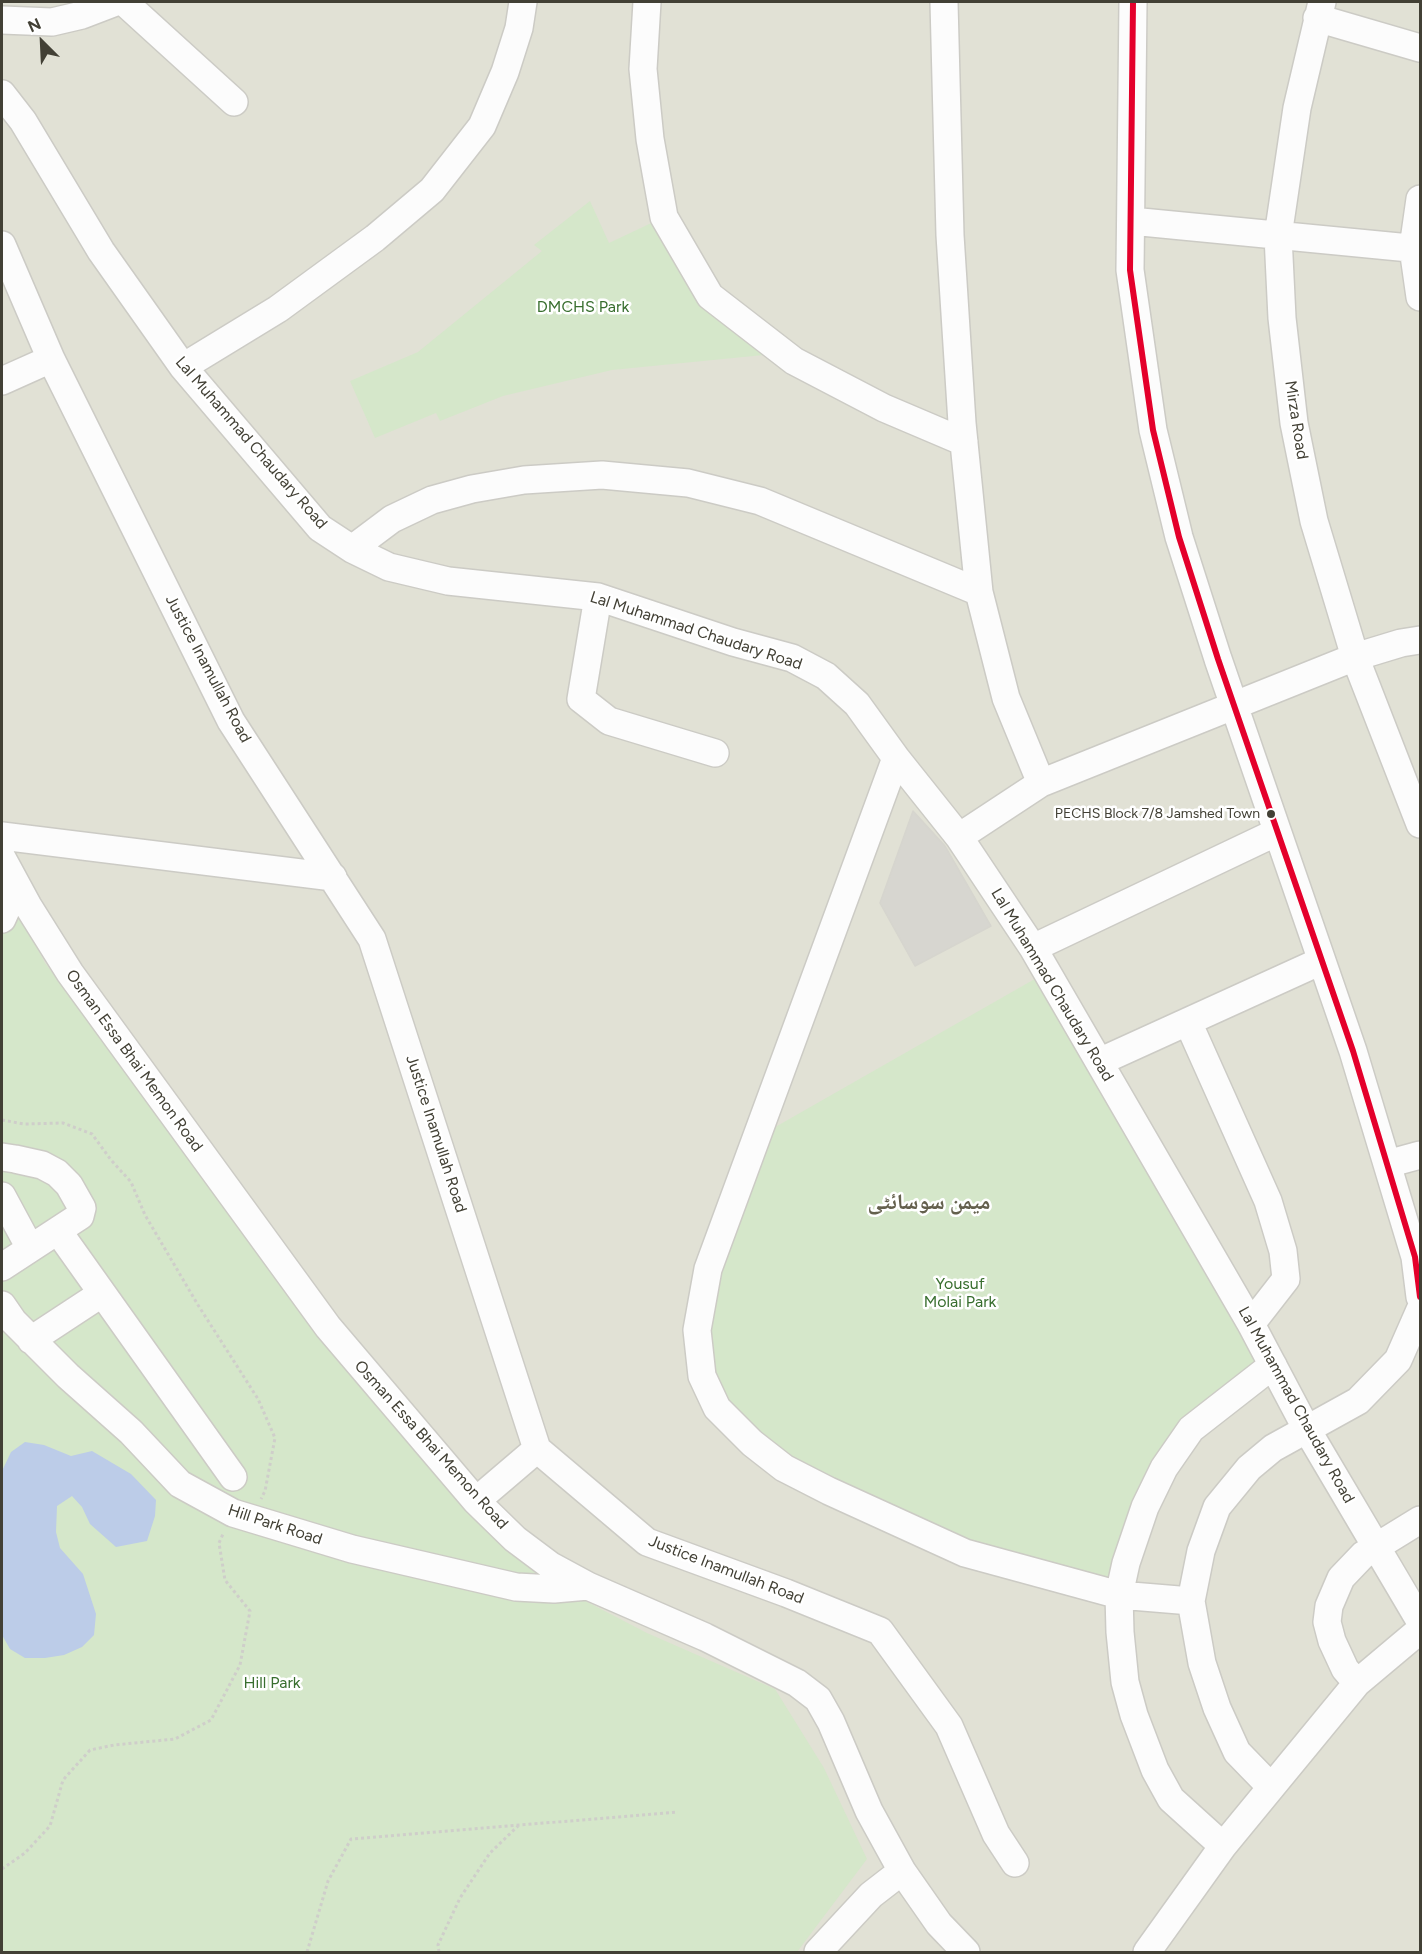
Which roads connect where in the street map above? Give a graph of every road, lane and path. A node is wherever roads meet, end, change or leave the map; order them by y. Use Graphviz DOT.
graph roads {
  1 [pos="116,2"];
  2 [pos="124,2"];
  3 [pos="523,2"];
  4 [pos="647,2"];
  5 [pos="944,2"];
  6 [pos="1133,2"];
  7 [pos="1319,10"];
  8 [pos="2,20"];
  9 [pos="1420,48"];
  10 [pos="2,94"];
  11 [pos="234,102"];
  12 [pos="1420,199"];
  13 [pos="1131,221"];
  14 [pos="1278,236"];
  15 [pos="2,245"];
  16 [pos="1417,249"];
  17 [pos="1420,297"];
  18 [pos="51,359"];
  19 [pos="183,367"];
  20 [pos="2,381"];
  21 [pos="964,442"];
  22 [pos="352,549"];
  23 [pos="979,592"];
  24 [pos="597,597"];
  25 [pos="1420,640"];
  26 [pos="1355,657"];
  27 [pos="1233,705"];
  28 [pos="715,753"];
  29 [pos="896,758"];
  30 [pos="1041,783"];
  31 [pos="1420,824"];
  32 [pos="1277,832"];
  33 [pos="2,836"];
  34 [pos="959,837"];
  35 [pos="2,858"];
  36 [pos="333,878"];
  37 [pos="17,886"];
  38 [pos="2,919"];
  39 [pos="1033,948"];
  40 [pos="1322,960"];
  41 [pos="1188,1022"];
  42 [pos="1100,1062"];
  43 [pos="2,1120"];
  44 [pos="1420,1155"];
  45 [pos="2,1157"];
  46 [pos="1387,1164"];
  47 [pos="2,1196"];
  48 [pos="58,1231"];
  49 [pos="30,1248"];
  50 [pos="2,1267"];
  51 [pos="101,1294"];
  52 [pos="1420,1297"];
  53 [pos="1420,1310"];
  54 [pos="12,1324"];
  55 [pos="1251,1324"];
  56 [pos="1273,1365"];
  57 [pos="1306,1428"];
  58 [pos="537,1449"];
  59 [pos="233,1477"];
  60 [pos="476,1501"];
  61 [pos="243,1516"];
  62 [pos="1420,1520"];
  63 [pos="1376,1546"];
  64 [pos="588,1586"];
  65 [pos="1119,1595"];
  66 [pos="1191,1601"];
  67 [pos="1420,1621"];
  68 [pos="1420,1630"];
  69 [pos="1357,1683"];
  70 [pos="1271,1787"];
  71 [pos="678,1812"];
  72 [pos="520,1824"];
  73 [pos="1223,1846"];
  74 [pos="1016,1863"];
  75 [pos="2,1869"];
  76 [pos="902,1871"];
  77 [pos="307,1953"];
  78 [pos="439,1953"];
  79 [pos="818,1953"];
  80 [pos="966,1953"];
  81 [pos="1147,1953"];
  1 -- 8 [label="street"];
  2 -- 11 [label="street"];
  3 -- 19 [label="street"];
  4 -- 21 [label="street"];
  5 -- 21 [label="street"];
  6 -- 13 [label="street"];
  7 -- 9 [label="street"];
  7 -- 14 [label="street, Mirza Road"];
  10 -- 19 [label="street, Lal Muhammad Chaudary Road"];
  12 -- 16 [label="street"];
  13 -- 14 [label="street"];
  13 -- 27 [label="street"];
  14 -- 16 [label="street"];
  14 -- 26 [label="street, Mirza Road"];
  15 -- 18 [label="street, Justice Inamullah Road"];
  16 -- 17 [label="street"];
  18 -- 20 [label="street"];
  18 -- 36 [label="street, Justice Inamullah Road"];
  19 -- 22 [label="street, Lal Muhammad Chaudary Road"];
  21 -- 23 [label="street"];
  22 -- 23 [label="street"];
  22 -- 24 [label="street, Lal Muhammad Chaudary Road"];
  23 -- 30 [label="street"];
  24 -- 28 [label="street"];
  24 -- 29 [label="street, Lal Muhammad Chaudary Road"];
  25 -- 26 [label="street"];
  26 -- 27 [label="street"];
  26 -- 31 [label="street, Mirza Road"];
  27 -- 30 [label="street"];
  27 -- 32 [label="street"];
  29 -- 34 [label="street, Lal Muhammad Chaudary Road"];
  29 -- 65 [label="street"];
  30 -- 34 [label="street"];
  32 -- 39 [label="street"];
  32 -- 40 [label="street"];
  33 -- 36 [label="street"];
  34 -- 39 [label="street, Lal Muhammad Chaudary Road"];
  35 -- 37 [label="street, Osman Essa Bhai Memon Road"];
  36 -- 58 [label="street, Justice Inamullah Road"];
  37 -- 38 [label="street"];
  37 -- 60 [label="street, Osman Essa Bhai Memon Road"];
  39 -- 42 [label="street, Lal Muhammad Chaudary Road"];
  40 -- 41 [label="street"];
  40 -- 46 [label="street"];
  41 -- 42 [label="street"];
  41 -- 55 [label="street"];
  42 -- 55 [label="street, Lal Muhammad Chaudary Road"];
  43 -- 61 [label="path"];
  44 -- 46 [label="street"];
  45 -- 48 [label="street"];
  46 -- 52 [label="street"];
  47 -- 49 [label="street"];
  48 -- 49 [label="street"];
  48 -- 51 [label="street"];
  49 -- 50 [label="street"];
  51 -- 54 [label="street"];
  51 -- 59 [label="street"];
  53 -- 57 [label="street"];
  54 -- 61 [label="street, Hill Park Road"];
  55 -- 56 [label="street, Lal Muhammad Chaudary Road"];
  56 -- 57 [label="street, Lal Muhammad Chaudary Road"];
  56 -- 65 [label="street"];
  57 -- 63 [label="street, Lal Muhammad Chaudary Road"];
  57 -- 66 [label="street"];
  58 -- 60 [label="street"];
  58 -- 74 [label="street, Justice Inamullah Road"];
  60 -- 64 [label="street, Osman Essa Bhai Memon Road"];
  61 -- 64 [label="street, Hill Park Road"];
  61 -- 75 [label="path"];
  62 -- 63 [label="street"];
  63 -- 67 [label="street, Lal Muhammad Chaudary Road"];
  63 -- 69 [label="street"];
  64 -- 76 [label="street, Osman Essa Bhai Memon Road"];
  65 -- 66 [label="street"];
  65 -- 73 [label="street"];
  66 -- 70 [label="street"];
  68 -- 69 [label="street"];
  69 -- 70 [label="street"];
  70 -- 73 [label="street"];
  71 -- 72 [label="path"];
  72 -- 77 [label="path"];
  72 -- 78 [label="path"];
  73 -- 81 [label="street"];
  76 -- 79 [label="street"];
  76 -- 80 [label="street, Osman Essa Bhai Memon Road"];
}
